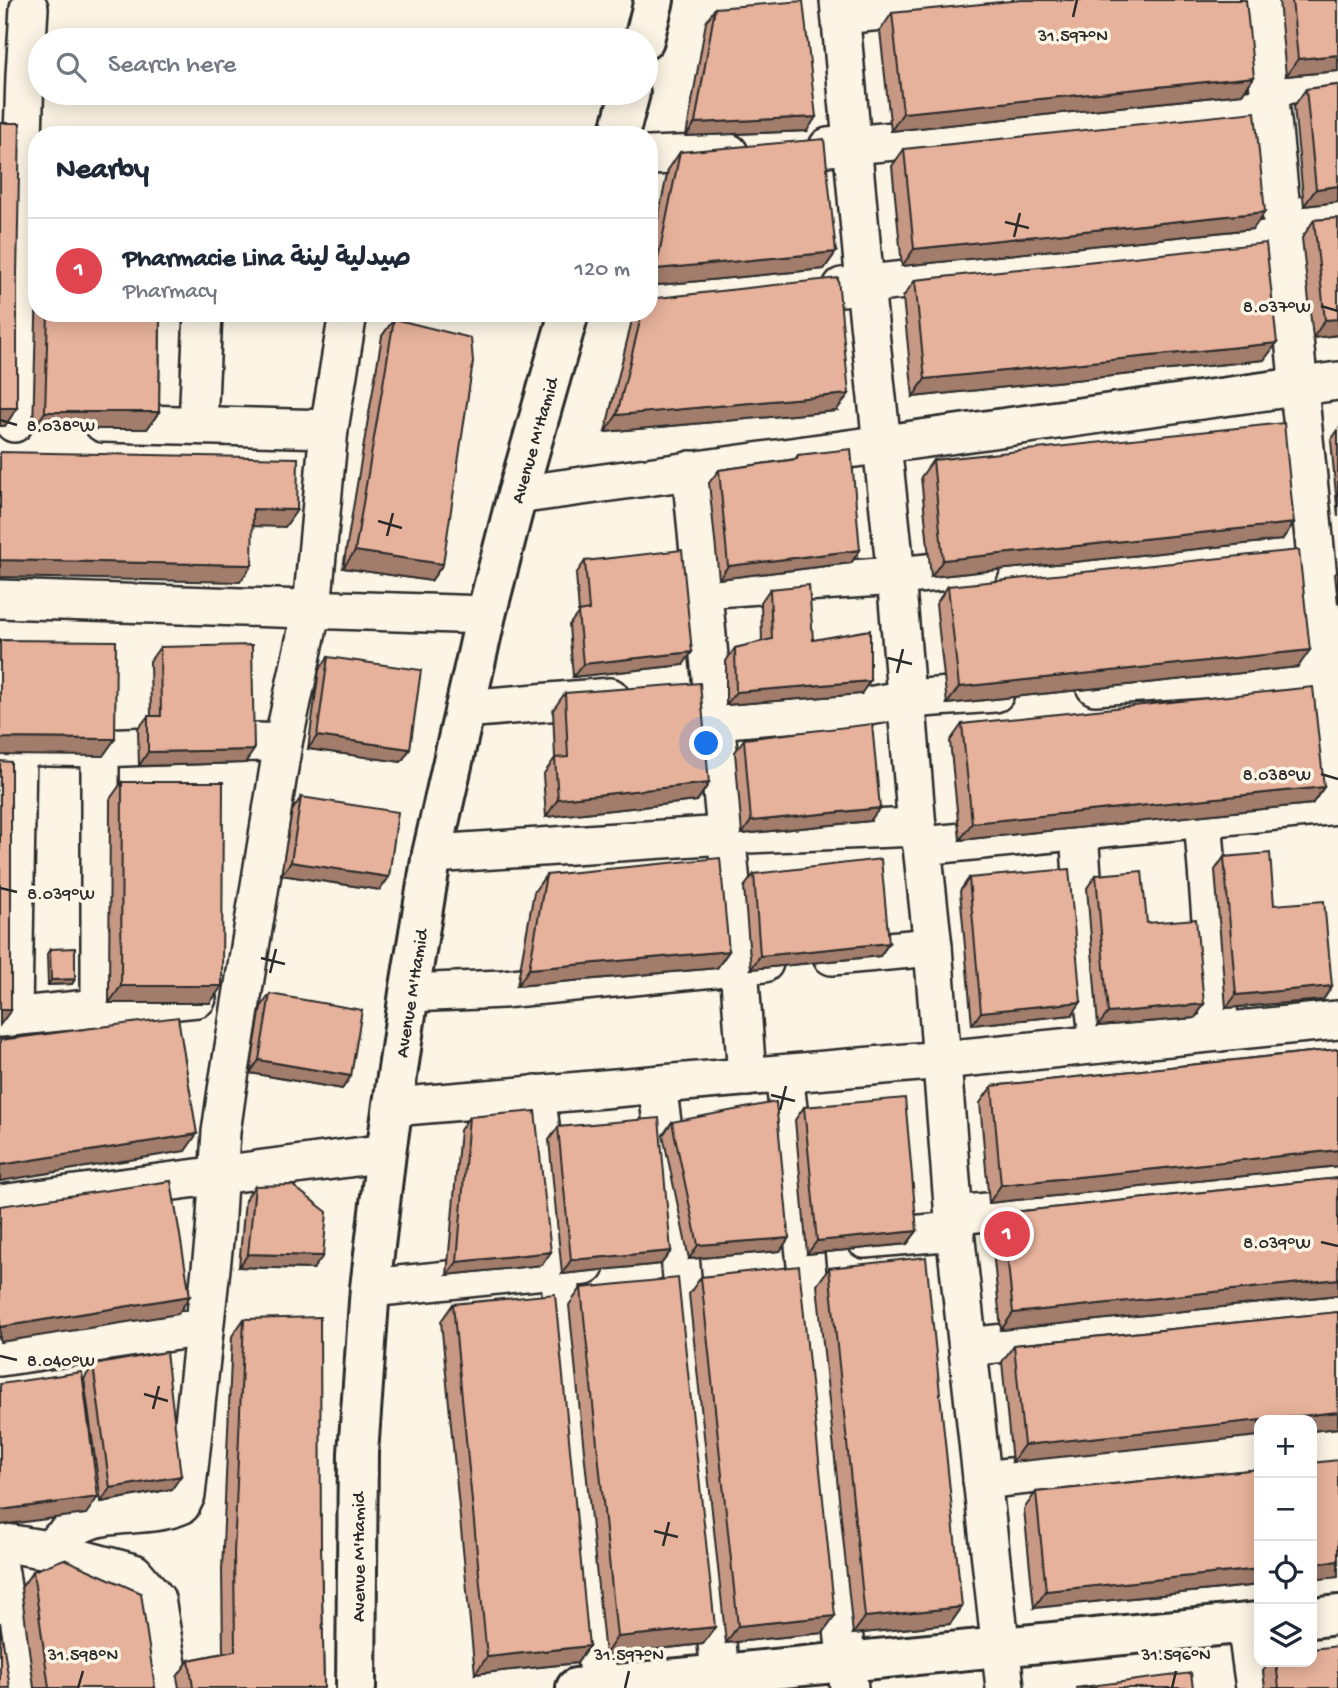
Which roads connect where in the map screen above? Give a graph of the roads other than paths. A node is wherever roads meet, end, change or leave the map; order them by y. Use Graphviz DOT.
graph roads {
  1 [pos="654,0"];
  2 [pos="993,0"];
  3 [pos="1260,0"];
  4 [pos="840,8"];
  5 [pos="23,11"];
  6 [pos="647,28"];
  7 [pos="1338,80"];
  8 [pos="1270,97"];
  9 [pos="627,105"];
  10 [pos="29,126"];
  11 [pos="622,126"];
  12 [pos="852,146"];
  13 [pos="797,149"];
  14 [pos="755,152"];
  15 [pos="658,156"];
  16 [pos="1338,212"];
  17 [pos="1282,228"];
  18 [pos="865,285"];
  19 [pos="811,290"];
  20 [pos="31,322"];
  21 [pos="203,322"];
  22 [pos="347,322"];
  23 [pos="567,322"];
  24 [pos="1338,381"];
  25 [pos="1298,387"];
  26 [pos="31,423"];
  27 [pos="198,424"];
  28 [pos="329,429"];
  29 [pos="881,443"];
  30 [pos="691,471"];
  31 [pos="517,495"];
  32 [pos="1312,535"];
  33 [pos="1007,565"];
  34 [pos="896,576"];
  35 [pos="702,589"];
  36 [pos="0,599"];
  37 [pos="312,608"];
  38 [pos="486,615"];
  39 [pos="1332,670"];
  40 [pos="642,694"];
  41 [pos="703,699"];
  42 [pos="907,699"];
  43 [pos="464,709"];
  44 [pos="283,744"];
  45 [pos="8,746"];
  46 [pos="100,748"];
  47 [pos="1338,777"];
  48 [pos="1338,805"];
  49 [pos="1203,818"];
  50 [pos="1079,831"];
  51 [pos="725,835"];
  52 [pos="919,837"];
  53 [pos="432,854"];
  54 [pos="933,947"];
  55 [pos="739,966"];
  56 [pos="409,993"];
  57 [pos="242,997"];
  58 [pos="100,1008"];
  59 [pos="7,1017"];
  60 [pos="1338,1020"];
  61 [pos="1220,1032"];
  62 [pos="1099,1044"];
  63 [pos="942,1060"];
  64 [pos="784,1074"];
  65 [pos="747,1077"];
  66 [pos="657,1085"];
  67 [pos="536,1094"];
  68 [pos="393,1107"];
  69 [pos="386,1153"];
  70 [pos="219,1175"];
  71 [pos="1338,1179"];
  72 [pos="0,1204"];
  73 [pos="955,1223"];
  74 [pos="790,1246"];
  75 [pos="613,1263"];
  76 [pos="559,1269"];
  77 [pos="370,1287"];
  78 [pos="1338,1307"];
  79 [pos="205,1327"];
  80 [pos="968,1347"];
  81 [pos="0,1357"];
  82 [pos="1338,1442"];
  83 [pos="1317,1444"];
  84 [pos="1254,1451"];
  85 [pos="982,1480"];
  86 [pos="0,1542"];
  87 [pos="48,1550"];
  88 [pos="0,1573"];
  89 [pos="1338,1615"];
  90 [pos="1317,1617"];
  91 [pos="1253,1623"];
  92 [pos="1000,1646"];
  93 [pos="720,1674"];
  94 [pos="847,1675"];
  95 [pos="603,1686"];
  96 [pos="16,1688"];
  97 [pos="171,1688"];
  98 [pos="356,1688"];
  99 [pos="1005,1688"];
  100 [pos="1255,1688"];
  1 -- 6 [label="street"];
  2 -- 4 [label="street"];
  3 -- 8 [label="street"];
  4 -- 12 [label="street"];
  5 -- 10 [label="street"];
  7 -- 8 [label="street"];
  8 -- 12 [label="street"];
  8 -- 17 [label="street"];
  9 -- 11 [label="street"];
  12 -- 13 [label="street"];
  12 -- 18 [label="street"];
  14 -- 15 [label="street"];
  16 -- 17 [label="street"];
  17 -- 18 [label="street"];
  17 -- 25 [label="street"];
  18 -- 19 [label="street"];
  18 -- 29 [label="street"];
  20 -- 26 [label="street"];
  21 -- 27 [label="street"];
  22 -- 28 [label="street"];
  23 -- 31 [label="street, Avenue M'Hamid"];
  24 -- 25 [label="street"];
  25 -- 29 [label="street"];
  25 -- 32 [label="street"];
  26 -- 27 [label="street"];
  27 -- 28 [label="street"];
  28 -- 37 [label="street"];
  29 -- 30 [label="street"];
  29 -- 34 [label="street"];
  30 -- 31 [label="street"];
  30 -- 35 [label="street"];
  31 -- 38 [label="street, Avenue M'Hamid"];
  32 -- 39 [label="street"];
  33 -- 34 [label="street"];
  34 -- 35 [label="street"];
  34 -- 42 [label="street"];
  35 -- 41 [label="street"];
  36 -- 37 [label="street"];
  37 -- 38 [label="street"];
  37 -- 44 [label="street"];
  38 -- 43 [label="street, Avenue M'Hamid"];
  39 -- 42 [label="street"];
  39 -- 47 [label="street"];
  40 -- 43 [label="street"];
  41 -- 42 [label="street"];
  41 -- 51 [label="street"];
  42 -- 52 [label="street"];
  43 -- 53 [label="street, Avenue M'Hamid"];
  44 -- 46 [label="street"];
  44 -- 57 [label="street"];
  45 -- 46 [label="street"];
  45 -- 59 [label="street"];
  46 -- 58 [label="street"];
  48 -- 49 [label="street"];
  49 -- 50 [label="street"];
  49 -- 61 [label="street"];
  50 -- 52 [label="street"];
  50 -- 62 [label="street"];
  51 -- 52 [label="street"];
  51 -- 53 [label="street"];
  51 -- 55 [label="street"];
  52 -- 54 [label="street"];
  53 -- 56 [label="street, Avenue M'Hamid"];
  54 -- 55 [label="street"];
  54 -- 63 [label="street"];
  55 -- 56 [label="street"];
  55 -- 65 [label="street"];
  56 -- 68 [label="street, Avenue M'Hamid"];
  57 -- 58 [label="street"];
  57 -- 70 [label="street"];
  58 -- 59 [label="street"];
  60 -- 61 [label="street"];
  61 -- 62 [label="street"];
  62 -- 63 [label="street"];
  63 -- 64 [label="street"];
  63 -- 73 [label="street"];
  64 -- 65 [label="street"];
  64 -- 74 [label="street"];
  65 -- 66 [label="street"];
  66 -- 67 [label="street"];
  66 -- 93 [label="street"];
  67 -- 68 [label="street"];
  67 -- 76 [label="street"];
  68 -- 69 [label="street, Avenue M'Hamid"];
  69 -- 70 [label="street"];
  69 -- 77 [label="street, Avenue M'Hamid"];
  70 -- 72 [label="street"];
  70 -- 79 [label="street"];
  71 -- 73 [label="street"];
  73 -- 74 [label="street"];
  73 -- 80 [label="street"];
  74 -- 94 [label="street"];
  75 -- 76 [label="street"];
  76 -- 77 [label="street"];
  76 -- 95 [label="street"];
  77 -- 98 [label="street, Avenue M'Hamid"];
  78 -- 80 [label="street"];
  79 -- 81 [label="street"];
  79 -- 87 [label="street"];
  80 -- 85 [label="street"];
  82 -- 83 [label="street"];
  84 -- 85 [label="street"];
  85 -- 92 [label="street"];
  86 -- 87 [label="street"];
  87 -- 97 [label="street"];
  88 -- 96 [label="street"];
  89 -- 90 [label="street"];
  91 -- 92 [label="street"];
  91 -- 100 [label="street"];
  92 -- 94 [label="street"];
  92 -- 99 [label="street"];
  93 -- 94 [label="street"];
  93 -- 95 [label="street"];
}
